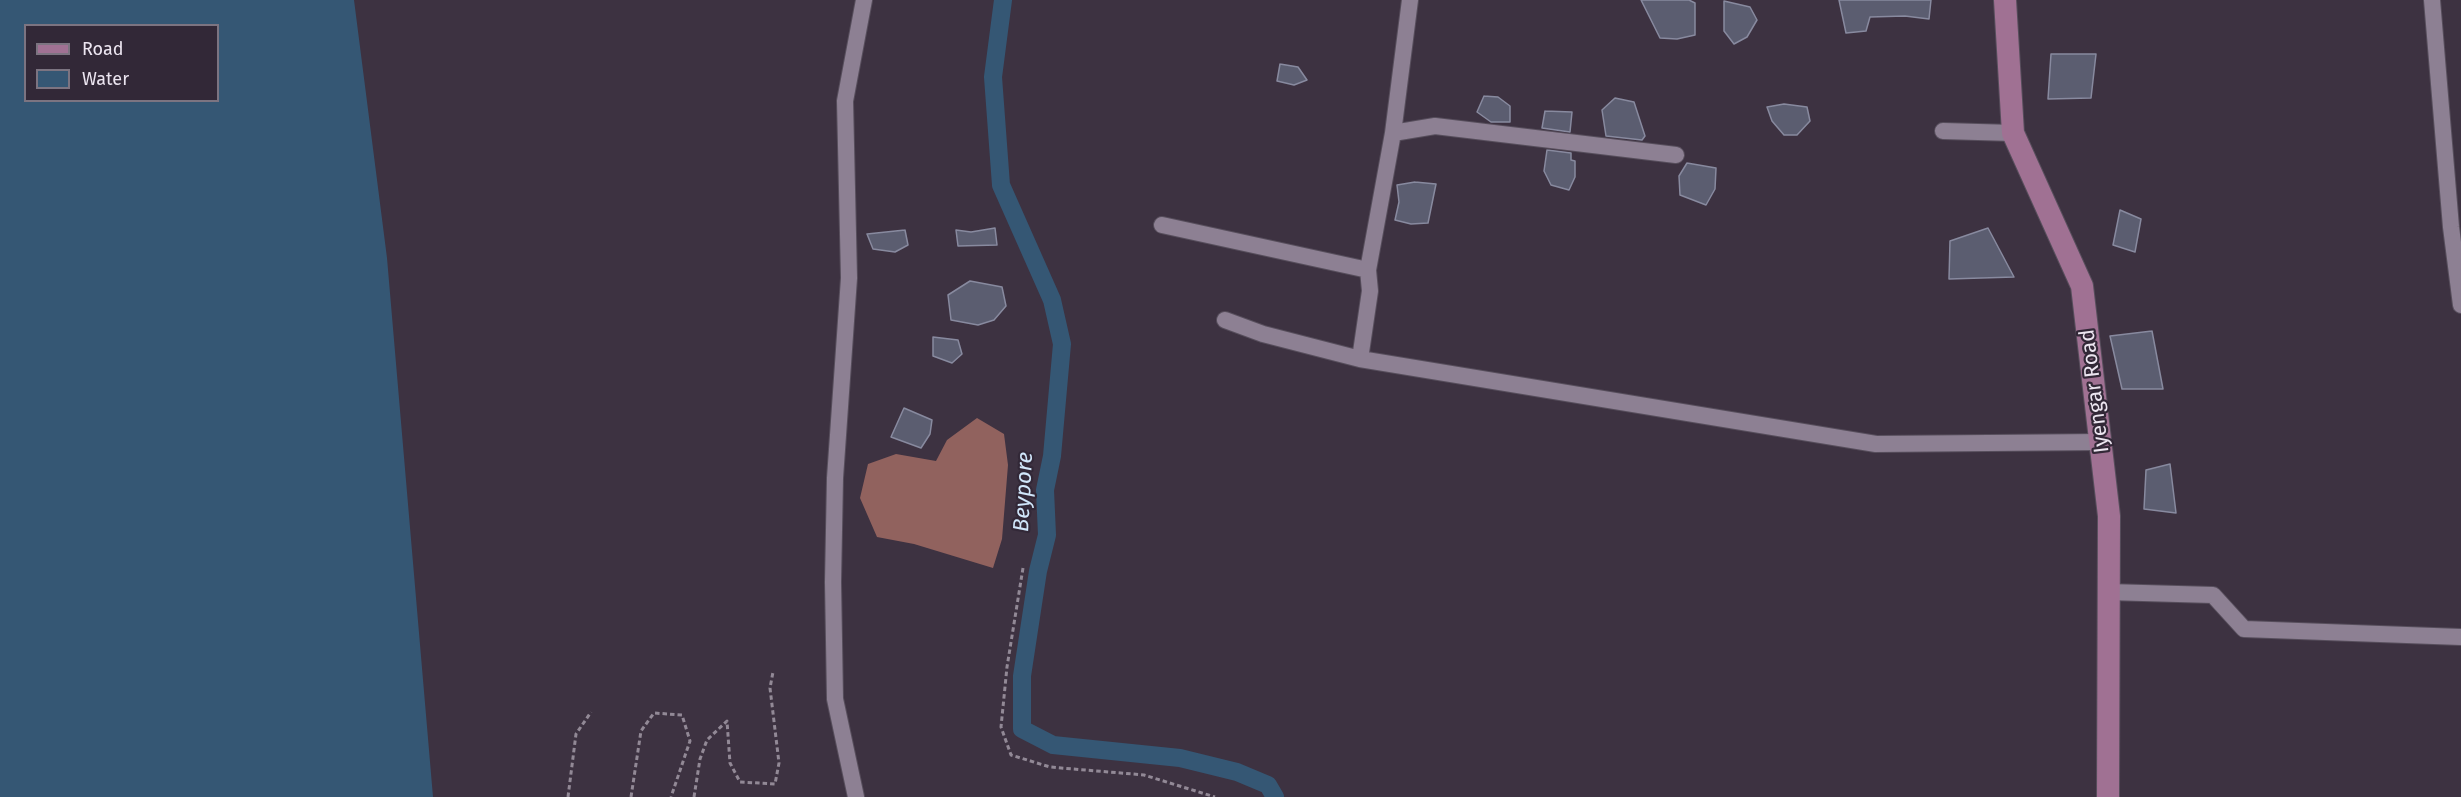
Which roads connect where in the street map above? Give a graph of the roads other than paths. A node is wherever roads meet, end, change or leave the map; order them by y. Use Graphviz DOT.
graph roads {
  1 [pos="864,0"];
  2 [pos="1410,0"];
  3 [pos="2005,0"];
  4 [pos="2432,0"];
  5 [pos="1943,131"];
  6 [pos="1393,133"];
  7 [pos="2013,133"];
  8 [pos="1676,155"];
  9 [pos="1162,225"];
  10 [pos="1368,270"];
  11 [pos="2461,305"];
  12 [pos="1225,320"];
  13 [pos="1360,359"];
  14 [pos="2101,442"];
  15 [pos="2108,592"];
  16 [pos="2461,637"];
  17 [pos="856,797"];
  18 [pos="2108,797"];
  1 -- 17 [label="street"];
  2 -- 6 [label="street"];
  3 -- 7 [label="main road, Iyengar Road"];
  4 -- 11 [label="street"];
  5 -- 7 [label="street"];
  6 -- 8 [label="street"];
  6 -- 10 [label="street"];
  7 -- 14 [label="main road, Iyengar Road"];
  9 -- 10 [label="street"];
  10 -- 13 [label="street"];
  12 -- 13 [label="street"];
  13 -- 14 [label="street"];
  14 -- 15 [label="main road, Iyengar Road"];
  15 -- 16 [label="street"];
  15 -- 18 [label="main road, Iyengar Road"];
}
